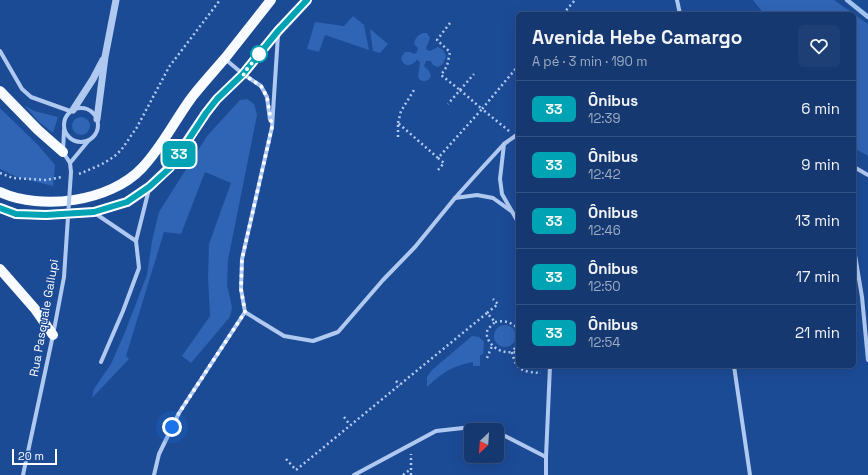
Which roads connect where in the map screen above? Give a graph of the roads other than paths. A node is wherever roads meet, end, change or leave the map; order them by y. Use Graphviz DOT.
graph roads {
  1 [pos="116,0"];
  2 [pos="271,0"];
  3 [pos="307,0"];
  4 [pos="677,0"];
  5 [pos="680,12"];
  6 [pos="278,31"];
  7 [pos="0,51"];
  8 [pos="105,57"];
  9 [pos="224,58"];
  10 [pos="243,74"];
  11 [pos="0,91"];
  12 [pos="71,110"];
  13 [pos="97,119"];
  14 [pos="272,127"];
  15 [pos="64,129"];
  16 [pos="516,136"];
  17 [pos="89,140"];
  18 [pos="504,144"];
  19 [pos="63,152"];
  20 [pos="70,163"];
  21 [pos="856,168"];
  22 [pos="868,175"];
  23 [pos="149,187"];
  24 [pos="0,192"];
  25 [pos="455,198"];
  26 [pos="0,208"];
  27 [pos="94,212"];
  28 [pos="513,212"];
  29 [pos="516,218"];
  30 [pos="136,241"];
  31 [pos="856,261"];
  32 [pos="0,269"];
  33 [pos="245,312"];
  34 [pos="53,335"];
  35 [pos="868,360"];
  36 [pos="101,362"];
  37 [pos="550,368"];
  38 [pos="734,368"];
  39 [pos="464,428"];
  40 [pos="504,436"];
  41 [pos="546,457"];
  42 [pos="23,475"];
  43 [pos="154,475"];
  44 [pos="354,475"];
  45 [pos="546,475"];
  46 [pos="750,475"];
  1 -- 8 [label="street"];
  2 -- 9 [label="main road"];
  3 -- 6 [label="main road"];
  4 -- 5 [label="street"];
  6 -- 10 [label="main road"];
  6 -- 14 [label="street"];
  7 -- 12 [label="street"];
  8 -- 12 [label="street"];
  8 -- 13 [label="street"];
  9 -- 10 [label="street"];
  9 -- 24 [label="main road"];
  10 -- 14 [label="street"];
  10 -- 23 [label="main road"];
  11 -- 19 [label="main road"];
  12 -- 13 [label="street"];
  12 -- 15 [label="street"];
  13 -- 17 [label="street"];
  14 -- 33 [label="street"];
  15 -- 17 [label="street"];
  15 -- 19 [label="street"];
  16 -- 18 [label="street"];
  17 -- 20 [label="street"];
  18 -- 25 [label="street"];
  18 -- 28 [label="street"];
  19 -- 20 [label="street, Rua Pasquale Gallupi"];
  20 -- 34 [label="street, Rua Pasquale Gallupi, bridge"];
  21 -- 22 [label="street"];
  23 -- 27 [label="main road"];
  23 -- 30 [label="street"];
  25 -- 28 [label="street"];
  25 -- 33 [label="street"];
  26 -- 27 [label="main road"];
  27 -- 30 [label="street"];
  28 -- 29 [label="street"];
  30 -- 36 [label="street"];
  31 -- 35 [label="street"];
  32 -- 34 [label="main road"];
  33 -- 43 [label="street"];
  34 -- 42 [label="street, Rua Pasquale Gallupi"];
  37 -- 41 [label="street"];
  38 -- 46 [label="street"];
  39 -- 44 [label="street"];
  40 -- 41 [label="street"];
  41 -- 45 [label="street"];
}
